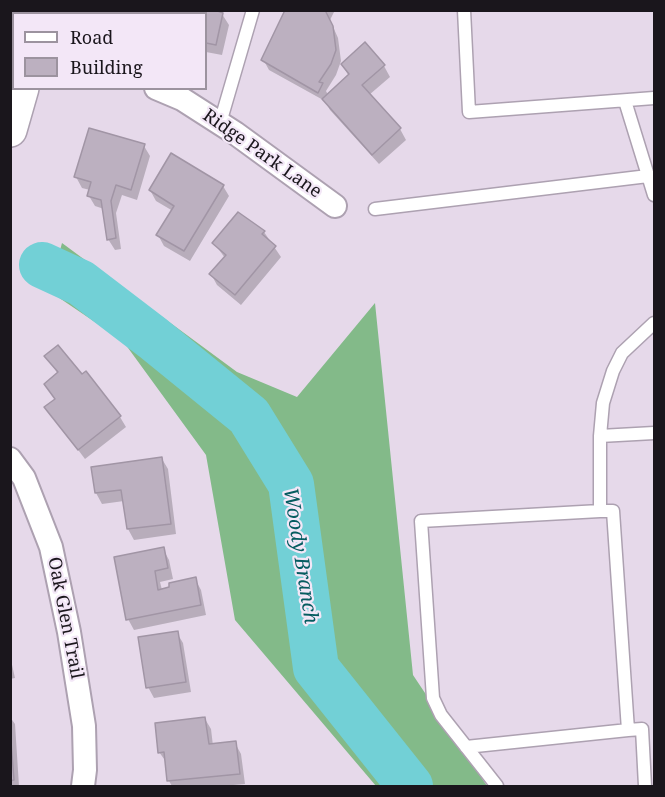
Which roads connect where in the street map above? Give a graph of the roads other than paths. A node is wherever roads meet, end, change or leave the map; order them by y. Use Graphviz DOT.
graph roads {
  1 [pos="254,10"];
  2 [pos="464,10"];
  3 [pos="21,90"];
  4 [pos="161,90"];
  5 [pos="654,98"];
  6 [pos="625,100"];
  7 [pos="220,123"];
  8 [pos="10,130"];
  9 [pos="648,176"];
  10 [pos="654,195"];
  11 [pos="335,206"];
  12 [pos="375,209"];
  13 [pos="654,323"];
  14 [pos="654,433"];
  15 [pos="600,436"];
  16 [pos="10,459"];
  17 [pos="600,511"];
  18 [pos="628,730"];
  19 [pos="466,747"];
  20 [pos="83,786"];
  21 [pos="497,786"];
  22 [pos="645,786"];
  1 -- 7 [label="lane"];
  2 -- 6 [label="lane"];
  3 -- 8 [label="street"];
  4 -- 7 [label="street, Ridge Park Lane"];
  5 -- 6 [label="lane"];
  6 -- 9 [label="lane"];
  7 -- 11 [label="street, Ridge Park Lane"];
  9 -- 10 [label="lane"];
  9 -- 12 [label="lane"];
  13 -- 15 [label="lane"];
  14 -- 15 [label="lane"];
  15 -- 17 [label="lane"];
  16 -- 20 [label="street, Oak Glen Trail"];
  17 -- 18 [label="lane"];
  17 -- 19 [label="lane"];
  18 -- 19 [label="lane"];
  18 -- 22 [label="lane"];
  19 -- 21 [label="lane"];
}
